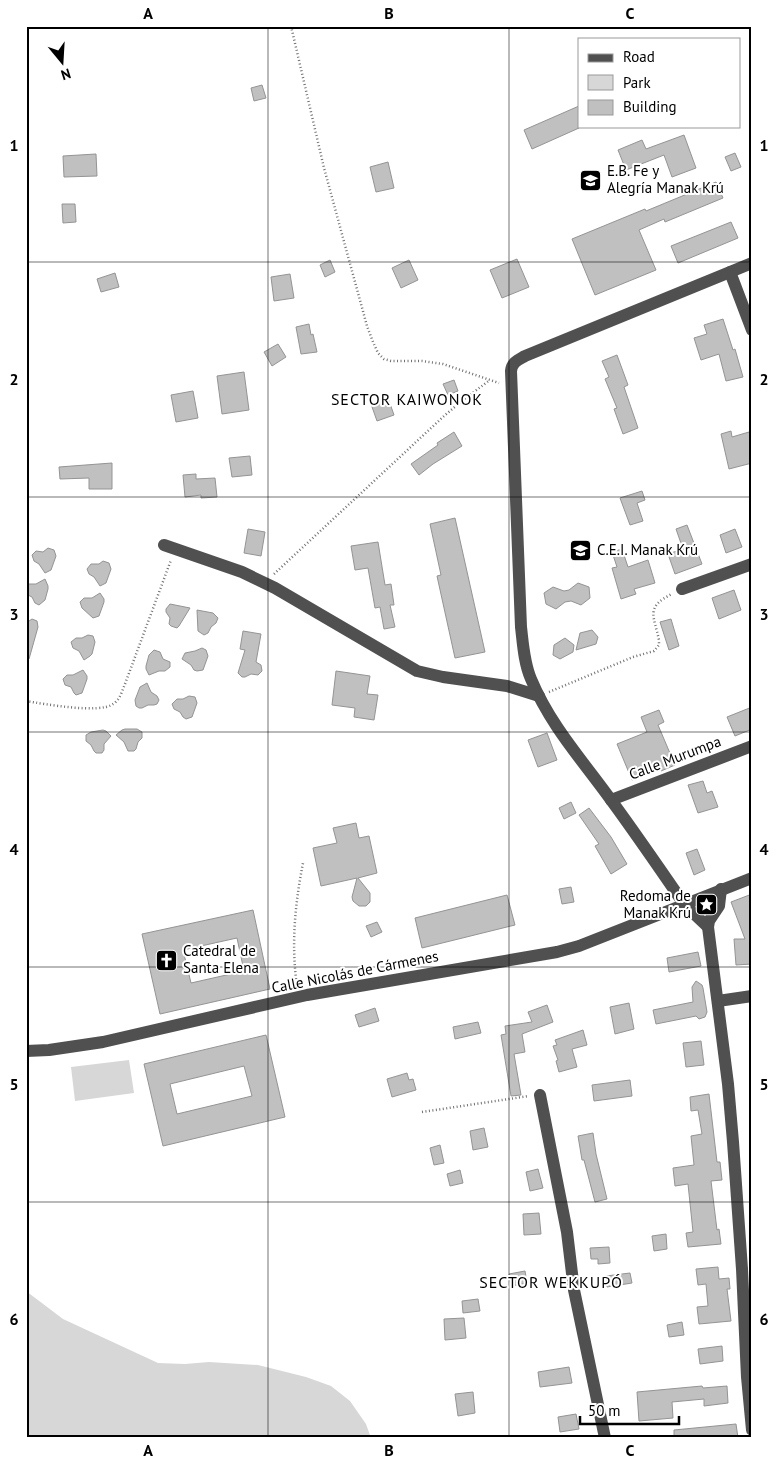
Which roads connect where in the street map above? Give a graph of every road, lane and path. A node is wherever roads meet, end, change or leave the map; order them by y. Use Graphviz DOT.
graph roads {
  1 [pos="292,26"];
  2 [pos="752,263"];
  3 [pos="730,272"];
  4 [pos="752,330"];
  5 [pos="490,380"];
  6 [pos="511,388"];
  7 [pos="169,547"];
  8 [pos="752,564"];
  9 [pos="264,583"];
  10 [pos="682,589"];
  11 [pos="539,696"];
  12 [pos="26,701"];
  13 [pos="752,746"];
  14 [pos="611,800"];
  15 [pos="303,863"];
  16 [pos="752,878"];
  17 [pos="721,890"];
  18 [pos="684,904"];
  19 [pos="708,927"];
  20 [pos="752,996"];
  21 [pos="298,997"];
  22 [pos="718,1001"];
  23 [pos="26,1052"];
  24 [pos="540,1095"];
  25 [pos="422,1112"];
  26 [pos="752,1430"];
  27 [pos="605,1438"];
  1 -- 5 [label="path"];
  2 -- 3 [label="street"];
  3 -- 4 [label="street"];
  3 -- 6 [label="street"];
  5 -- 6 [label="path"];
  5 -- 9 [label="path"];
  6 -- 11 [label="street"];
  7 -- 9 [label="street"];
  7 -- 12 [label="path"];
  8 -- 10 [label="street"];
  9 -- 11 [label="street"];
  10 -- 11 [label="path"];
  11 -- 14 [label="street"];
  13 -- 14 [label="street, Calle Murumpa"];
  14 -- 18 [label="street"];
  15 -- 21 [label="path"];
  16 -- 17 [label="street, Calle Nicolás de Cármenes"];
  17 -- 18 [label="street, Calle Nicolás de Cármenes"];
  17 -- 19 [label="street"];
  18 -- 19 [label="street"];
  18 -- 21 [label="street, Calle Nicolás de Cármenes"];
  19 -- 22 [label="street"];
  20 -- 22 [label="street"];
  21 -- 23 [label="street, Calle Nicolás de Cármenes"];
  22 -- 26 [label="street"];
  24 -- 25 [label="path"];
  24 -- 27 [label="street"];
}
